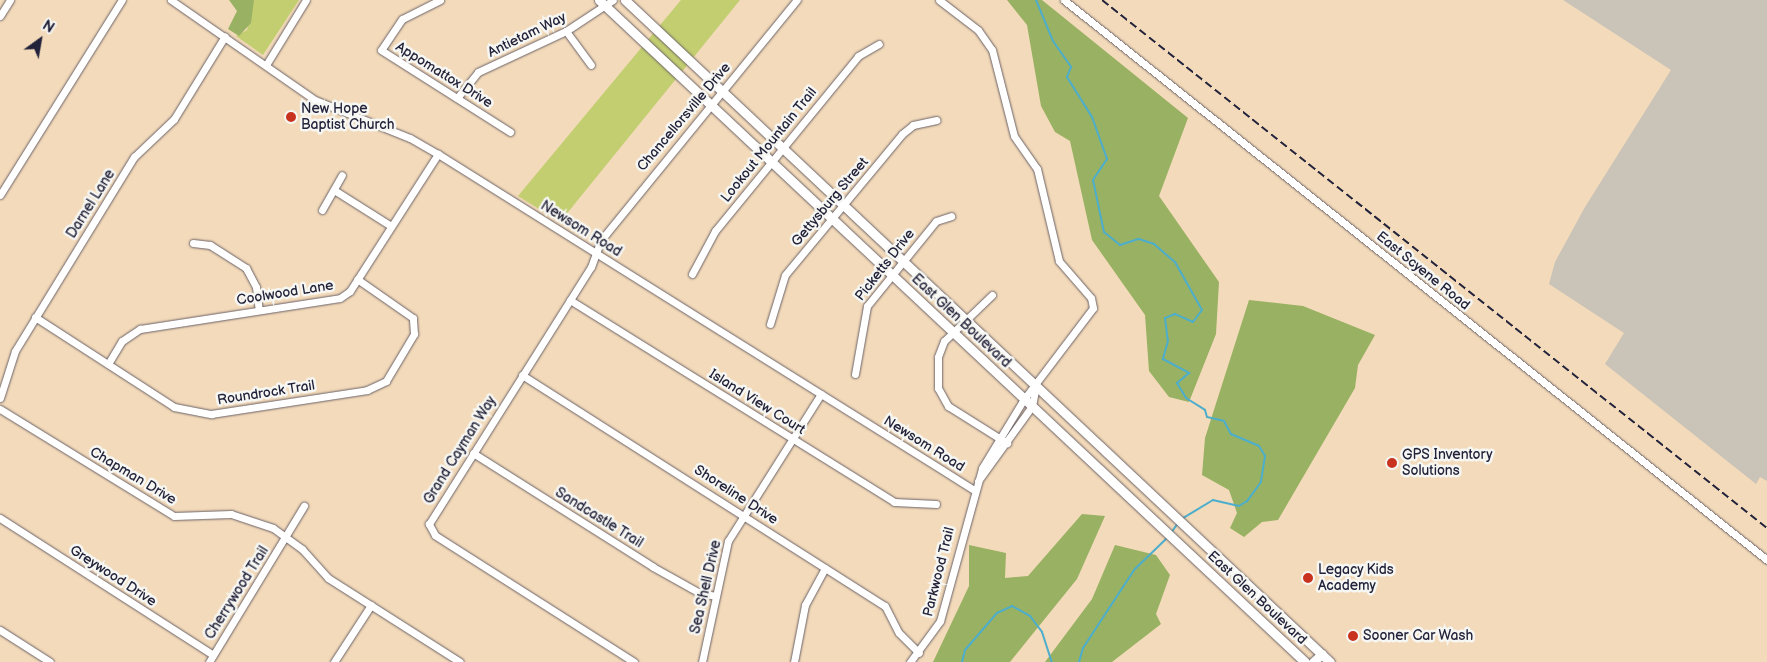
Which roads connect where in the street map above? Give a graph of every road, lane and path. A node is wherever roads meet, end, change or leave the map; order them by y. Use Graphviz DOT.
graph roads {
  1 [pos="10,0"];
  2 [pos="122,0"];
  3 [pos="172,0"];
  4 [pos="306,0"];
  5 [pos="440,0"];
  6 [pos="613,0"];
  7 [pos="625,0"];
  8 [pos="797,0"];
  9 [pos="939,0"];
  10 [pos="1064,0"];
  11 [pos="601,2"];
  12 [pos="0,16"];
  13 [pos="566,31"];
  14 [pos="225,36"];
  15 [pos="879,44"];
  16 [pos="266,65"];
  17 [pos="591,65"];
  18 [pos="722,92"];
  19 [pos="457,98"];
  20 [pos="711,105"];
  21 [pos="936,120"];
  22 [pos="510,132"];
  23 [pos="783,148"];
  24 [pos="438,154"];
  25 [pos="772,162"];
  26 [pos="342,176"];
  27 [pos="334,190"];
  28 [pos="0,195"];
  29 [pos="844,205"];
  30 [pos="322,210"];
  31 [pos="951,216"];
  32 [pos="832,219"];
  33 [pos="392,226"];
  34 [pos="193,243"];
  35 [pos="595,253"];
  36 [pos="904,262"];
  37 [pos="692,274"];
  38 [pos="893,276"];
  39 [pos="358,279"];
  40 [pos="992,295"];
  41 [pos="570,300"];
  42 [pos="259,310"];
  43 [pos="35,317"];
  44 [pos="968,322"];
  45 [pos="770,324"];
  46 [pos="952,332"];
  47 [pos="108,364"];
  48 [pos="855,374"];
  49 [pos="522,375"];
  50 [pos="1036,386"];
  51 [pos="821,394"];
  52 [pos="0,398"];
  53 [pos="1024,399"];
  54 [pos="1032,406"];
  55 [pos="0,409"];
  56 [pos="792,439"];
  57 [pos="1000,439"];
  58 [pos="1007,444"];
  59 [pos="473,454"];
  60 [pos="978,481"];
  61 [pos="974,490"];
  62 [pos="936,504"];
  63 [pos="304,506"];
  64 [pos="744,515"];
  65 [pos="0,518"];
  66 [pos="286,538"];
  67 [pos="1767,560"];
  68 [pos="825,568"];
  69 [pos="715,596"];
  70 [pos="371,605"];
  71 [pos="0,630"];
  72 [pos="919,653"];
  73 [pos="1322,654"];
  74 [pos="213,655"];
  75 [pos="50,662"];
  76 [pos="209,662"];
  77 [pos="334,662"];
  78 [pos="460,662"];
  79 [pos="634,662"];
  80 [pos="702,662"];
  81 [pos="794,662"];
  82 [pos="910,662"];
  83 [pos="1305,662"];
  84 [pos="1313,662"];
  85 [pos="1330,662"];
  1 -- 12 [label="street"];
  2 -- 28 [label="street"];
  3 -- 14 [label="street, Newsom Road"];
  4 -- 16 [label="street"];
  5 -- 19 [label="street, Appomattox Drive"];
  6 -- 11 [label="street, Antietam Way"];
  7 -- 18 [label="main road, East Glen Boulevard"];
  8 -- 18 [label="street, Chancellorsville Drive"];
  9 -- 50 [label="street"];
  10 -- 67 [label="street, East Scyene Road"];
  11 -- 13 [label="street, Antietam Way"];
  11 -- 20 [label="main road, East Glen Boulevard"];
  13 -- 17 [label="street"];
  13 -- 19 [label="street, Antietam Way"];
  14 -- 16 [label="street, Newsom Road"];
  14 -- 43 [label="street, Darnel Lane"];
  15 -- 23 [label="street, Lookout Mountain Trail"];
  16 -- 24 [label="street, Newsom Road"];
  18 -- 20 [label="street, Chancellorsville Drive"];
  18 -- 23 [label="main road, East Glen Boulevard"];
  19 -- 22 [label="street, Appomattox Drive"];
  20 -- 25 [label="main road, East Glen Boulevard"];
  20 -- 35 [label="street, Chancellorsville Drive"];
  21 -- 29 [label="street, Gettysburg Street"];
  23 -- 25 [label="street, Lookout Mountain Trail"];
  23 -- 29 [label="main road, East Glen Boulevard"];
  24 -- 33 [label="street, Coolwood Lane"];
  24 -- 35 [label="street, Newsom Road"];
  25 -- 32 [label="main road, East Glen Boulevard"];
  25 -- 37 [label="street, Lookout Mountain Trail"];
  26 -- 27 [label="street"];
  27 -- 30 [label="street"];
  27 -- 33 [label="street"];
  29 -- 32 [label="street, Gettysburg Street"];
  29 -- 36 [label="main road, East Glen Boulevard"];
  31 -- 36 [label="street, Picketts Drive"];
  32 -- 38 [label="main road, East Glen Boulevard"];
  32 -- 45 [label="street, Gettysburg Street"];
  33 -- 39 [label="street, Coolwood Lane"];
  34 -- 42 [label="street"];
  35 -- 41 [label="street, Grand Cayman Way"];
  35 -- 51 [label="street, Newsom Road"];
  36 -- 38 [label="street, Picketts Drive"];
  36 -- 44 [label="main road, East Glen Boulevard"];
  38 -- 46 [label="main road, East Glen Boulevard"];
  38 -- 48 [label="street, Picketts Drive"];
  39 -- 42 [label="street, Coolwood Lane"];
  39 -- 47 [label="street, Roundrock Trail"];
  40 -- 44 [label="street"];
  41 -- 49 [label="street, Grand Cayman Way"];
  41 -- 56 [label="street, Island View Court"];
  42 -- 47 [label="street, Coolwood Lane"];
  43 -- 47 [label="street, Roundrock Trail"];
  43 -- 52 [label="street, Darnel Lane"];
  44 -- 46 [label="street"];
  44 -- 50 [label="main road, East Glen Boulevard"];
  46 -- 53 [label="main road, East Glen Boulevard"];
  46 -- 57 [label="street"];
  49 -- 59 [label="street, Grand Cayman Way"];
  49 -- 64 [label="street, Shoreline Drive"];
  50 -- 53 [label="street, Parkwood Trail"];
  50 -- 54 [label="street, Parkwood Trail"];
  50 -- 73 [label="main road, East Glen Boulevard"];
  51 -- 56 [label="street, Sea Shell Drive"];
  51 -- 61 [label="street, Newsom Road"];
  53 -- 54 [label="main road, East Glen Boulevard"];
  53 -- 57 [label="street, Parkwood Trail"];
  54 -- 58 [label="street, Parkwood Trail"];
  54 -- 83 [label="main road, East Glen Boulevard"];
  55 -- 66 [label="street, Chapman Drive"];
  56 -- 62 [label="street, Island View Court"];
  56 -- 64 [label="street, Sea Shell Drive"];
  57 -- 58 [label="street"];
  57 -- 60 [label="street, Parkwood Trail"];
  58 -- 60 [label="street, Parkwood Trail"];
  59 -- 69 [label="street, Sandcastle Trail"];
  59 -- 79 [label="street, Grand Cayman Way"];
  60 -- 61 [label="street, Parkwood Trail"];
  61 -- 72 [label="street, Parkwood Trail"];
  63 -- 66 [label="street, Cherrywood Trail"];
  64 -- 68 [label="street, Shoreline Drive"];
  64 -- 69 [label="street, Sea Shell Drive"];
  65 -- 74 [label="street, Greywood Drive"];
  66 -- 70 [label="street, Chapman Drive"];
  66 -- 74 [label="street, Cherrywood Trail"];
  68 -- 72 [label="street, Shoreline Drive"];
  68 -- 81 [label="street"];
  69 -- 80 [label="street, Sea Shell Drive"];
  70 -- 77 [label="street"];
  70 -- 78 [label="street, Chapman Drive"];
  71 -- 75 [label="street"];
  72 -- 82 [label="street, Parkwood Trail"];
  73 -- 84 [label="main road"];
  73 -- 85 [label="main road, East Glen Boulevard"];
  74 -- 76 [label="street, Cherrywood Trail"];
}
